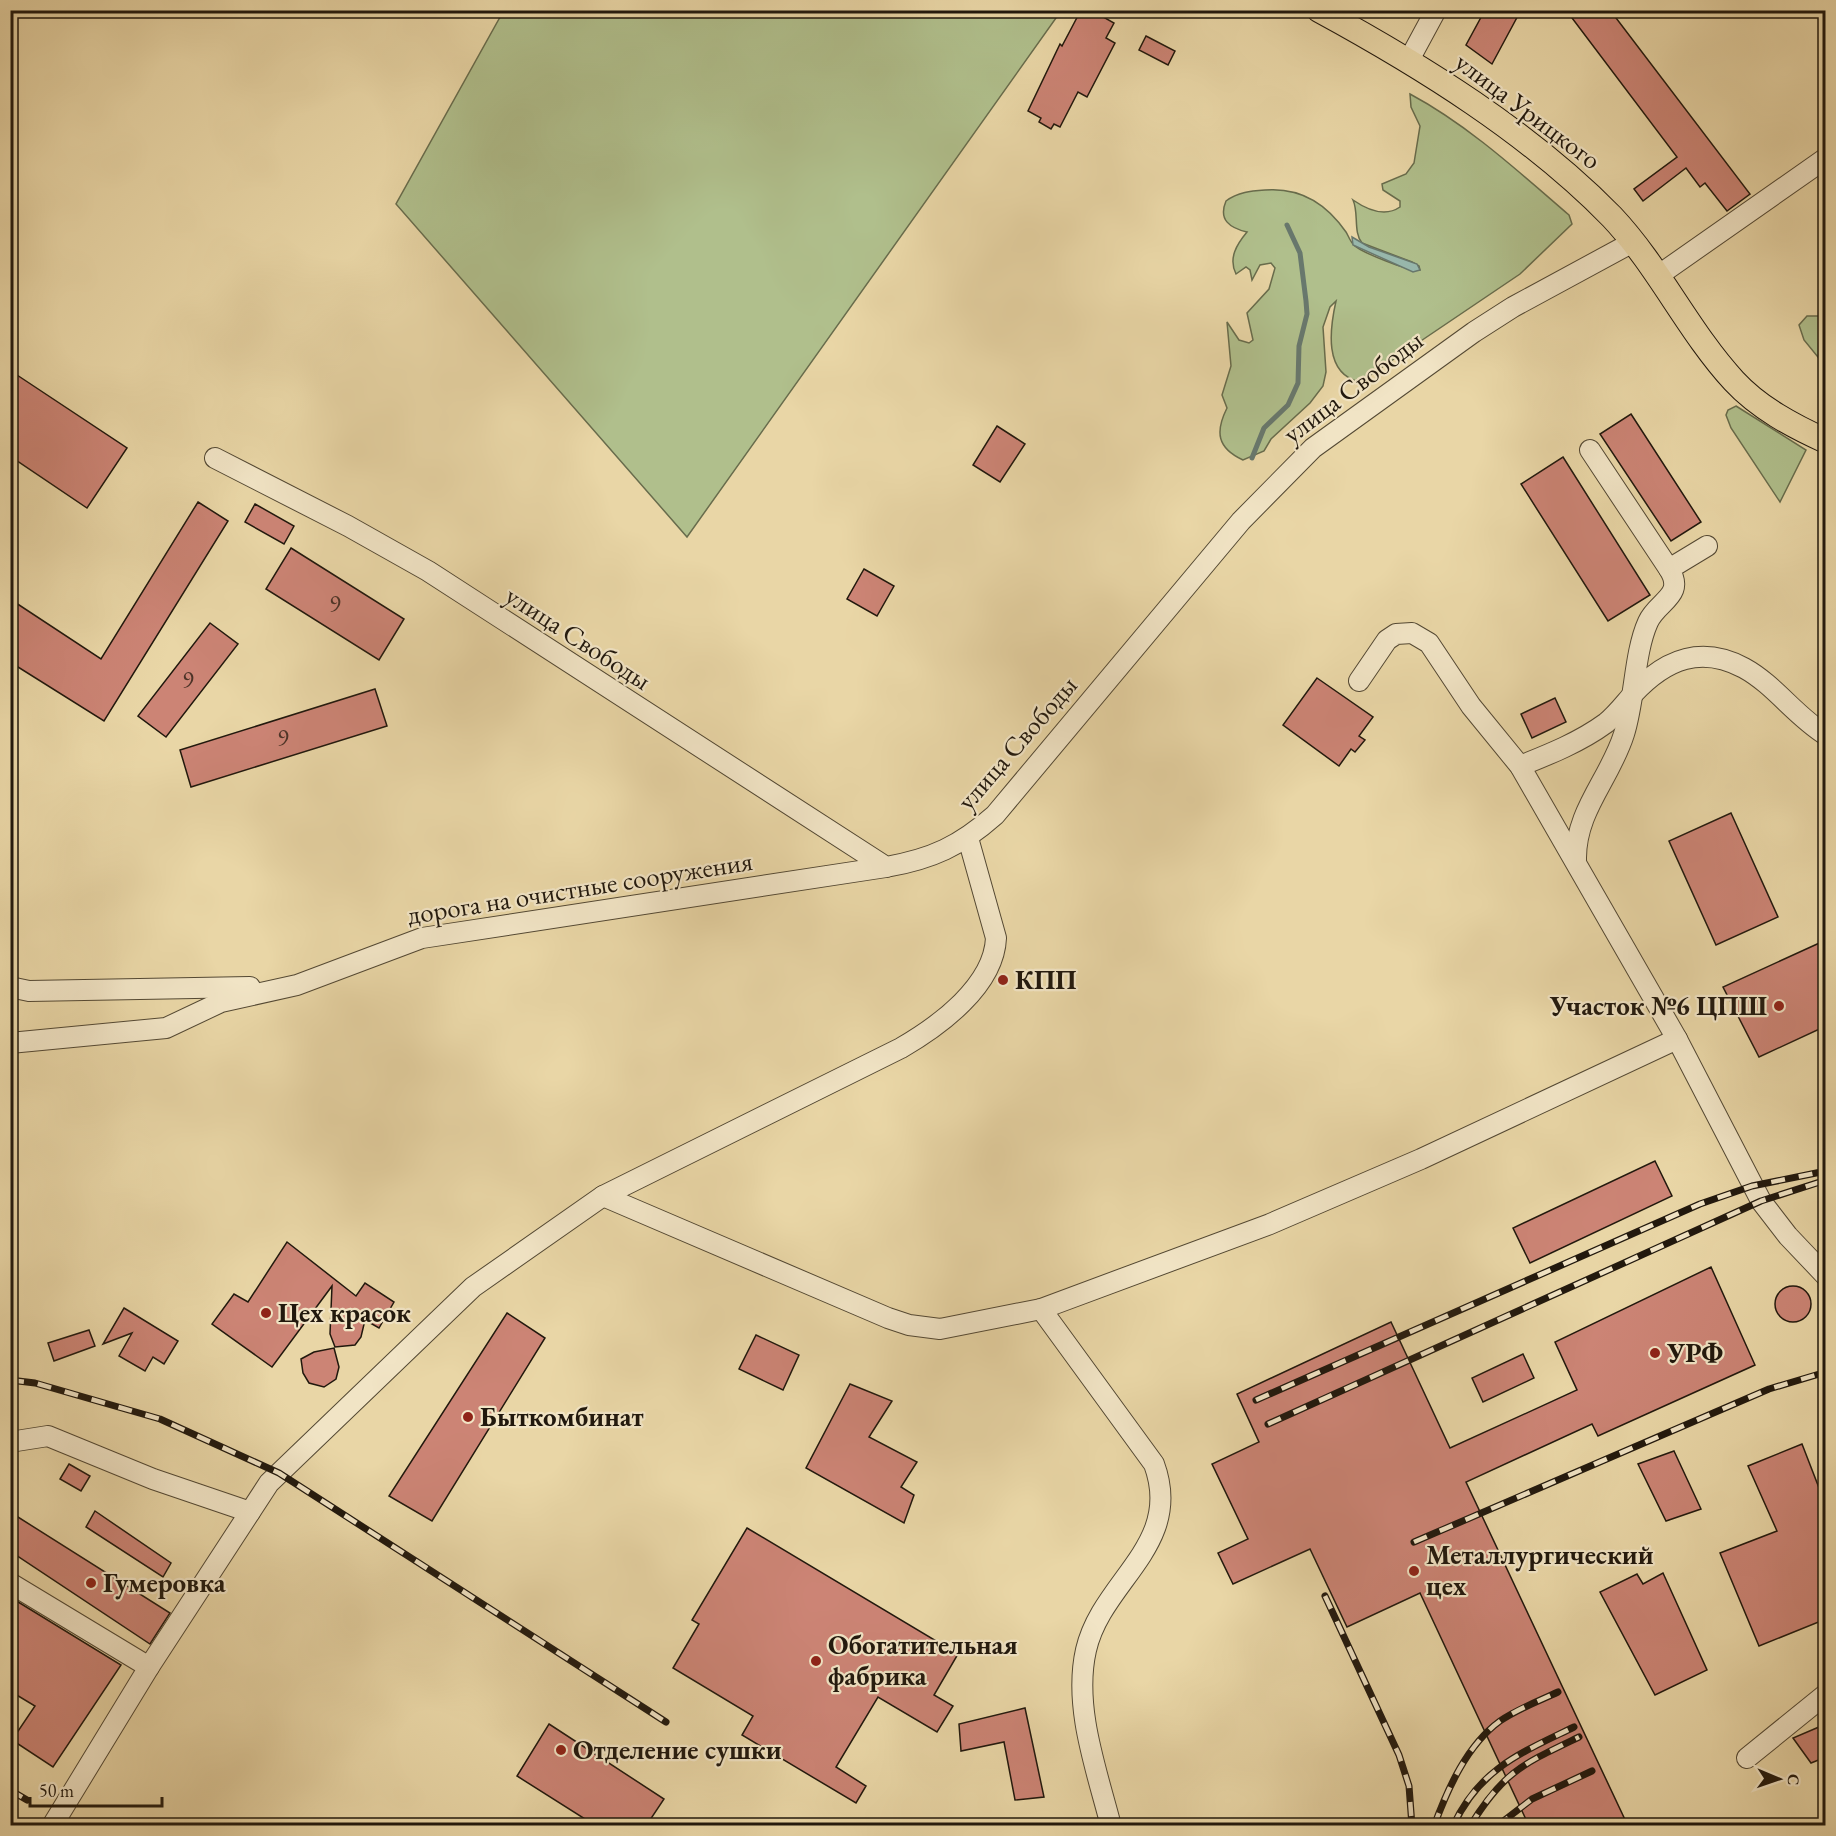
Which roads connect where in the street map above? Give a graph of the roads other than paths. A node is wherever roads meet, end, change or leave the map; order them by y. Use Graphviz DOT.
graph roads {
  1 [pos="1319,10"];
  2 [pos="1436,10"];
  3 [pos="1409,60"];
  4 [pos="1826,158"];
  5 [pos="1634,242"];
  6 [pos="1659,274"];
  7 [pos="1826,441"];
  8 [pos="1590,450"];
  9 [pos="215,458"];
  10 [pos="1707,546"];
  11 [pos="1669,569"];
  12 [pos="1359,681"];
  13 [pos="1635,692"];
  14 [pos="1826,735"];
  15 [pos="1520,766"];
  16 [pos="968,838"];
  17 [pos="1576,860"];
  18 [pos="886,867"];
  19 [pos="297,985"];
  20 [pos="10,987"];
  21 [pos="1677,1039"];
  22 [pos="10,1043"];
  23 [pos="603,1196"];
  24 [pos="1826,1276"];
  25 [pos="1041,1309"];
  26 [pos="10,1442"];
  27 [pos="250,1512"];
  28 [pos="10,1583"];
  29 [pos="149,1667"];
  30 [pos="1826,1694"];
  31 [pos="1747,1758"];
  32 [pos="52,1826"];
  33 [pos="1111,1826"];
  1 -- 3 [label="main road, улица Урицкого"];
  2 -- 3 [label="street"];
  3 -- 5 [label="main road, улица Урицкого"];
  4 -- 6 [label="street"];
  5 -- 6 [label="main road, улица Урицкого"];
  5 -- 16 [label="street, улица Свободы"];
  6 -- 7 [label="main road, улица Урицкого"];
  8 -- 11 [label="street"];
  9 -- 18 [label="street, улица Свободы"];
  10 -- 11 [label="street"];
  11 -- 13 [label="street"];
  12 -- 15 [label="street"];
  13 -- 14 [label="street"];
  13 -- 15 [label="street"];
  13 -- 17 [label="street"];
  15 -- 17 [label="street"];
  16 -- 18 [label="street, улица Свободы"];
  16 -- 23 [label="street"];
  17 -- 21 [label="street"];
  18 -- 19 [label="street, дорога на очистные сооружения"];
  19 -- 20 [label="street"];
  19 -- 22 [label="street, дорога на очистные сооружения"];
  21 -- 24 [label="street"];
  21 -- 25 [label="street"];
  23 -- 25 [label="street"];
  23 -- 27 [label="street"];
  25 -- 33 [label="street"];
  26 -- 27 [label="street"];
  27 -- 29 [label="street"];
  28 -- 29 [label="street"];
  29 -- 32 [label="street"];
  30 -- 31 [label="street"];
}
